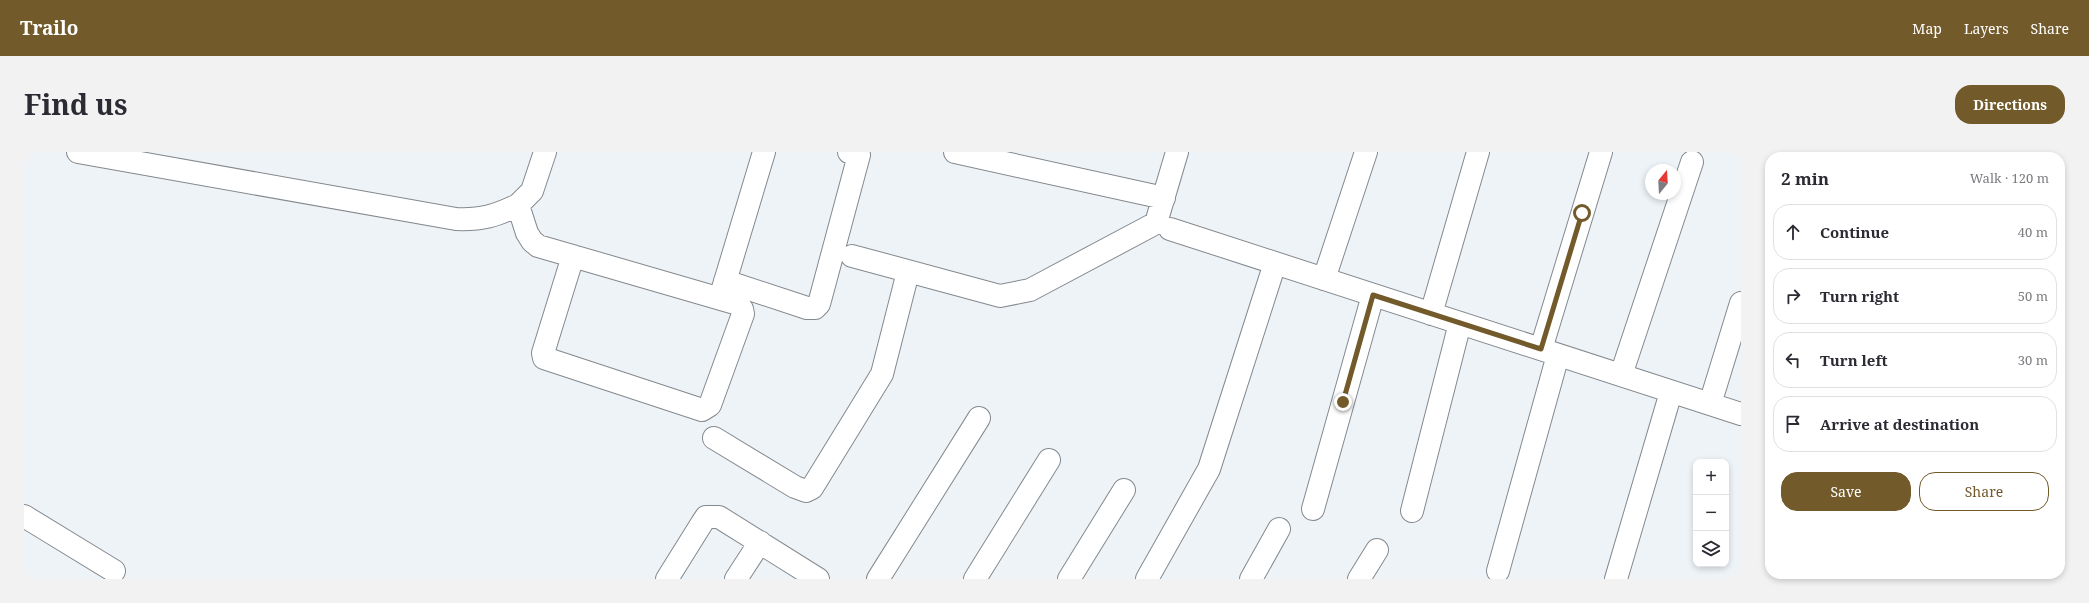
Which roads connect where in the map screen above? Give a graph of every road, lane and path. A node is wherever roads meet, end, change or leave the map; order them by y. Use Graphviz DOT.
graph roads {
  1 [pos="78,152"];
  2 [pos="545,152"];
  3 [pos="764,152"];
  4 [pos="955,152"];
  5 [pos="1177,152"];
  6 [pos="1366,152"];
  7 [pos="1478,152"];
  8 [pos="1601,152"];
  9 [pos="856,153"];
  10 [pos="1692,162"];
  11 [pos="1164,198"];
  12 [pos="518,205"];
  13 [pos="1170,229"];
  14 [pos="573,256"];
  15 [pos="852,256"];
  16 [pos="1275,263"];
  17 [pos="908,272"];
  18 [pos="1324,279"];
  19 [pos="722,290"];
  20 [pos="1373,295"];
  21 [pos="1741,303"];
  22 [pos="1431,314"];
  23 [pos="1460,323"];
  24 [pos="1549,352"];
  25 [pos="1621,375"];
  26 [pos="1671,392"];
  27 [pos="1710,404"];
  28 [pos="1741,414"];
  29 [pos="979,418"];
  30 [pos="714,438"];
  31 [pos="1049,460"];
  32 [pos="1124,490"];
  33 [pos="1313,509"];
  34 [pos="1412,511"];
  35 [pos="24,516"];
  36 [pos="1279,529"];
  37 [pos="760,542"];
  38 [pos="1377,550"];
  39 [pos="1498,571"];
  40 [pos="114,572"];
  41 [pos="667,579"];
  42 [pos="736,579"];
  43 [pos="818,579"];
  44 [pos="878,579"];
  45 [pos="976,579"];
  46 [pos="1069,579"];
  47 [pos="1147,579"];
  48 [pos="1251,579"];
  49 [pos="1359,579"];
  50 [pos="1616,579"];
  1 -- 12 [label="street"];
  2 -- 12 [label="street"];
  3 -- 19 [label="street"];
  4 -- 11 [label="street"];
  5 -- 11 [label="street"];
  6 -- 18 [label="street"];
  7 -- 22 [label="street"];
  8 -- 24 [label="street"];
  9 -- 19 [label="street"];
  10 -- 25 [label="street"];
  11 -- 17 [label="street"];
  12 -- 14 [label="street"];
  13 -- 16 [label="street"];
  14 -- 19 [label="street"];
  14 -- 19 [label="street"];
  15 -- 17 [label="street"];
  16 -- 18 [label="street"];
  16 -- 47 [label="street"];
  17 -- 30 [label="street"];
  18 -- 20 [label="street"];
  20 -- 22 [label="street"];
  20 -- 33 [label="street"];
  21 -- 27 [label="street"];
  22 -- 23 [label="street"];
  23 -- 24 [label="street"];
  23 -- 34 [label="street"];
  24 -- 25 [label="street"];
  24 -- 39 [label="street"];
  25 -- 26 [label="street"];
  26 -- 27 [label="street"];
  26 -- 50 [label="street"];
  27 -- 28 [label="street"];
  29 -- 44 [label="street"];
  31 -- 45 [label="street"];
  32 -- 46 [label="street"];
  35 -- 40 [label="street"];
  36 -- 48 [label="street"];
  37 -- 41 [label="street"];
  37 -- 42 [label="street"];
  37 -- 43 [label="street"];
  38 -- 49 [label="street"];
}
